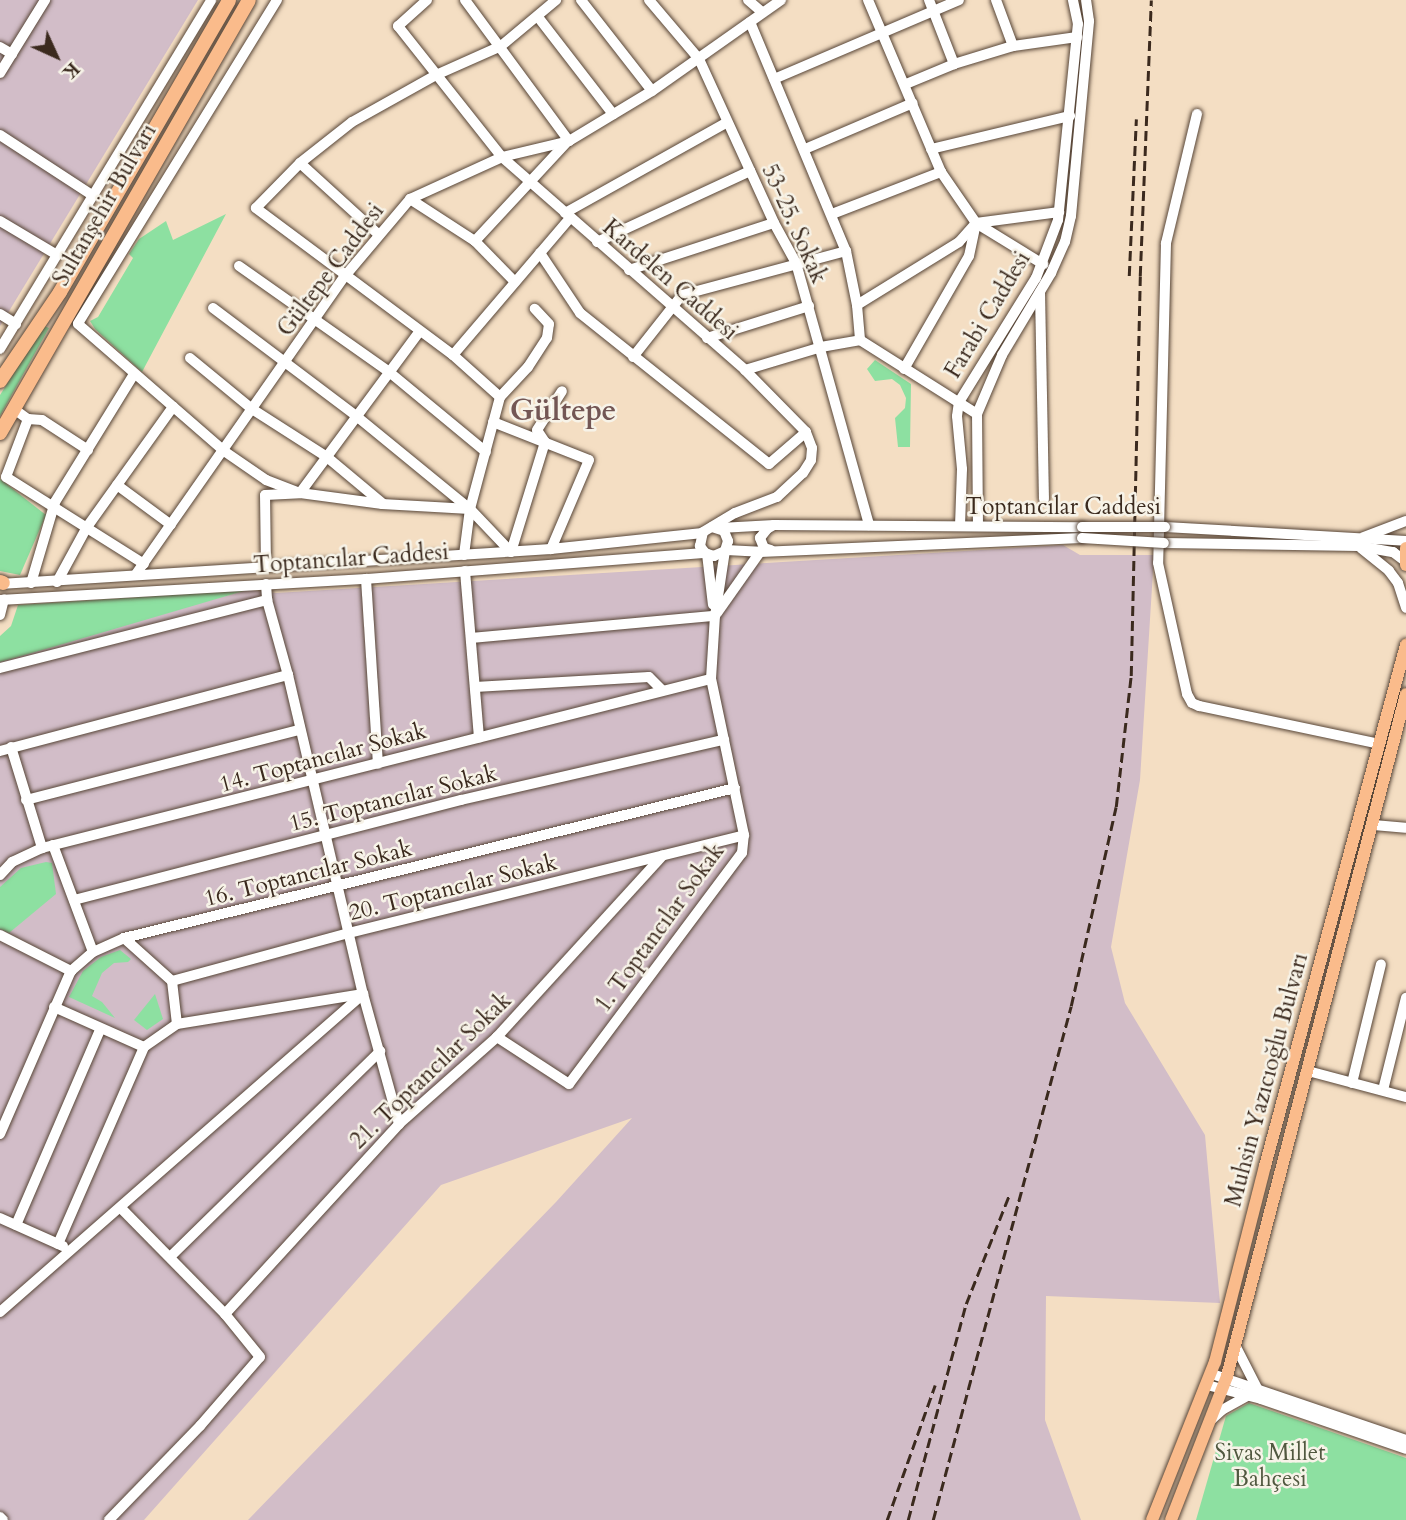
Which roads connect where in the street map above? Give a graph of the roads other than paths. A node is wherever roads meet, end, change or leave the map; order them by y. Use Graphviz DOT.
graph roads {
  1 [pos="46,0"];
  2 [pos="211,0"];
  3 [pos="229,0"];
  4 [pos="249,0"];
  5 [pos="277,0"];
  6 [pos="427,0"];
  7 [pos="465,0"];
  8 [pos="556,0"];
  9 [pos="581,0"];
  10 [pos="649,0"];
  11 [pos="748,0"];
  12 [pos="781,0"];
  13 [pos="868,0"];
  14 [pos="959,0"];
  15 [pos="996,0"];
  16 [pos="1073,0"];
  17 [pos="1087,1"];
  18 [pos="931,5"];
  19 [pos="762,12"];
  20 [pos="537,17"];
  21 [pos="750,22"];
  22 [pos="880,32"];
  23 [pos="1077,37"];
  24 [pos="501,46"];
  25 [pos="1013,46"];
  26 [pos="0,47"];
  27 [pos="12,54"];
  28 [pos="699,59"];
  29 [pos="954,64"];
  30 [pos="0,73"];
  31 [pos="436,75"];
  32 [pos="775,79"];
  33 [pos="906,84"];
  34 [pos="652,91"];
  35 [pos="913,103"];
  36 [pos="613,114"];
  37 [pos="1197,114"];
  38 [pos="1070,116"];
  39 [pos="726,123"];
  40 [pos="0,135"];
  41 [pos="569,141"];
  42 [pos="805,149"];
  43 [pos="931,149"];
  44 [pos="502,157"];
  45 [pos="300,163"];
  46 [pos="750,171"];
  47 [pos="941,172"];
  48 [pos="527,181"];
  49 [pos="92,195"];
  50 [pos="410,199"];
  51 [pos="1059,212"];
  52 [pos="567,215"];
  53 [pos="832,215"];
  54 [pos="0,222"];
  55 [pos="774,223"];
  56 [pos="976,223"];
  57 [pos="378,233"];
  58 [pos="475,241"];
  59 [pos="597,242"];
  60 [pos="846,251"];
  61 [pos="540,253"];
  62 [pos="57,255"];
  63 [pos="796,263"];
  64 [pos="1043,264"];
  65 [pos="239,266"];
  66 [pos="628,270"];
  67 [pos="345,276"];
  68 [pos="515,282"];
  69 [pos="1040,292"];
  70 [pos="858,305"];
  71 [pos="809,306"];
  72 [pos="672,307"];
  73 [pos="213,308"];
  74 [pos="535,309"];
  75 [pos="0,314"];
  76 [pos="315,318"];
  77 [pos="16,324"];
  78 [pos="419,332"];
  79 [pos="707,338"];
  80 [pos="860,340"];
  81 [pos="821,347"];
  82 [pos="0,349"];
  83 [pos="453,355"];
  84 [pos="633,357"];
  85 [pos="190,358"];
  86 [pos="285,364"];
  87 [pos="904,369"];
  88 [pos="745,370"];
  89 [pos="388,371"];
  90 [pos="134,374"];
  91 [pos="0,381"];
  92 [pos="562,391"];
  93 [pos="500,397"];
  94 [pos="959,404"];
  95 [pos="173,407"];
  96 [pos="14,409"];
  97 [pos="252,409"];
  98 [pos="977,414"];
  99 [pos="355,415"];
  100 [pos="28,419"];
  101 [pos="493,422"];
  102 [pos="806,432"];
  103 [pos="0,433"];
  104 [pos="545,442"];
  105 [pos="88,450"];
  106 [pos="224,451"];
  107 [pos="486,452"];
  108 [pos="327,457"];
  109 [pos="117,485"];
  110 [pos="300,493"];
  111 [pos="1044,499"];
  112 [pos="383,503"];
  113 [pos="53,508"];
  114 [pos="470,509"];
  115 [pos="1406,521"];
  116 [pos="171,525"];
  117 [pos="774,525"];
  118 [pos="869,526"];
  119 [pos="960,526"];
  120 [pos="978,526"];
  121 [pos="87,527"];
  122 [pos="716,528"];
  123 [pos="1082,532"];
  124 [pos="702,533"];
  125 [pos="1406,541"];
  126 [pos="1356,542"];
  127 [pos="551,549"];
  128 [pos="773,550"];
  129 [pos="725,551"];
  130 [pos="511,552"];
  131 [pos="760,552"];
  132 [pos="706,554"];
  133 [pos="464,555"];
  134 [pos="1406,558"];
  135 [pos="144,564"];
  136 [pos="267,566"];
  137 [pos="465,571"];
  138 [pos="136,574"];
  139 [pos="366,579"];
  140 [pos="57,582"];
  141 [pos="1,583"];
  142 [pos="31,583"];
  143 [pos="266,584"];
  144 [pos="2,600"];
  145 [pos="267,600"];
  146 [pos="1406,608"];
  147 [pos="0,615"];
  148 [pos="715,616"];
  149 [pos="471,638"];
  150 [pos="1406,645"];
  151 [pos="0,668"];
  152 [pos="288,675"];
  153 [pos="711,679"];
  154 [pos="475,687"];
  155 [pos="662,690"];
  156 [pos="1406,695"];
  157 [pos="299,730"];
  158 [pos="479,737"];
  159 [pos="724,740"];
  160 [pos="1379,744"];
  161 [pos="11,747"];
  162 [pos="0,751"];
  163 [pos="378,764"];
  164 [pos="311,782"];
  165 [pos="735,788"];
  166 [pos="26,800"];
  167 [pos="1373,825"];
  168 [pos="1406,828"];
  169 [pos="744,835"];
  170 [pos="326,837"];
  171 [pos="53,845"];
  172 [pos="42,848"];
  173 [pos="663,855"];
  174 [pos="0,875"];
  175 [pos="339,887"];
  176 [pos="74,900"];
  177 [pos="349,933"];
  178 [pos="0,935"];
  179 [pos="124,938"];
  180 [pos="93,952"];
  181 [pos="1381,964"];
  182 [pos="71,971"];
  183 [pos="172,981"];
  184 [pos="363,994"];
  185 [pos="1406,998"];
  186 [pos="54,1007"];
  187 [pos="177,1024"];
  188 [pos="100,1030"];
  189 [pos="498,1037"];
  190 [pos="144,1047"];
  191 [pos="380,1051"];
  192 [pos="1308,1071"];
  193 [pos="1352,1083"];
  194 [pos="1382,1090"];
  195 [pos="1406,1097"];
  196 [pos="399,1124"];
  197 [pos="0,1134"];
  198 [pos="121,1208"];
  199 [pos="0,1218"];
  200 [pos="16,1225"];
  201 [pos="58,1244"];
  202 [pos="70,1250"];
  203 [pos="171,1256"];
  204 [pos="0,1312"];
  205 [pos="225,1314"];
  206 [pos="1235,1345"];
  207 [pos="1210,1380"];
  208 [pos="1224,1384"];
  209 [pos="1257,1388"];
  210 [pos="1247,1396"];
  211 [pos="1210,1422"];
  212 [pos="1406,1440"];
  213 [pos="1406,1449"];
  214 [pos="108,1520"];
  215 [pos="1152,1520"];
  216 [pos="1171,1520"];
  1 -- 27 [label="street"];
  2 -- 49 [label="street"];
  3 -- 91 [label="highway, Sultanşehir Bulvarı"];
  4 -- 96 [label="highway, Sultanşehir Bulvarı"];
  5 -- 90 [label="street"];
  6 -- 31 [label="street, Kardelen Caddesi"];
  7 -- 24 [label="street"];
  8 -- 20 [label="street"];
  9 -- 34 [label="street"];
  10 -- 28 [label="street, 53-25. Sokak"];
  11 -- 19 [label="street"];
  12 -- 19 [label="street, Gültepe Caddesi"];
  13 -- 22 [label="street"];
  14 -- 18 [label="street"];
  15 -- 25 [label="street"];
  16 -- 23 [label="street, Farabi Caddesi"];
  17 -- 69 [label="street, Farabi Caddesi"];
  18 -- 22 [label="street"];
  18 -- 29 [label="street"];
  19 -- 21 [label="street, Gültepe Caddesi"];
  20 -- 24 [label="street"];
  20 -- 36 [label="street"];
  21 -- 28 [label="street, Gültepe Caddesi"];
  21 -- 32 [label="street"];
  22 -- 32 [label="street"];
  22 -- 33 [label="street"];
  23 -- 25 [label="street"];
  23 -- 38 [label="street, Farabi Caddesi"];
  24 -- 31 [label="street"];
  24 -- 41 [label="street"];
  25 -- 29 [label="street"];
  26 -- 27 [label="street"];
  27 -- 30 [label="street"];
  28 -- 34 [label="street, Gültepe Caddesi"];
  28 -- 39 [label="street, 53-25. Sokak"];
  29 -- 33 [label="street"];
  31 -- 44 [label="street, Kardelen Caddesi"];
  31 -- 45 [label="street"];
  32 -- 42 [label="street"];
  33 -- 35 [label="street"];
  34 -- 36 [label="street, Gültepe Caddesi"];
  35 -- 42 [label="street"];
  35 -- 43 [label="street"];
  36 -- 41 [label="street, Gültepe Caddesi"];
  37 -- 160 [label="street"];
  38 -- 43 [label="street"];
  38 -- 51 [label="street, Farabi Caddesi"];
  39 -- 46 [label="street, 53-25. Sokak"];
  39 -- 52 [label="street"];
  40 -- 49 [label="street"];
  41 -- 44 [label="street, Gültepe Caddesi"];
  41 -- 48 [label="street"];
  42 -- 53 [label="street"];
  43 -- 47 [label="street"];
  44 -- 48 [label="street, Kardelen Caddesi"];
  44 -- 50 [label="street, Gültepe Caddesi"];
  45 -- 57 [label="street"];
  45 -- 67 [label="street"];
  46 -- 55 [label="street, 53-25. Sokak"];
  46 -- 59 [label="street"];
  47 -- 53 [label="street"];
  47 -- 56 [label="street"];
  48 -- 52 [label="street, Kardelen Caddesi"];
  48 -- 58 [label="street"];
  49 -- 62 [label="street"];
  50 -- 57 [label="street, Gültepe Caddesi"];
  50 -- 58 [label="street"];
  51 -- 56 [label="street"];
  51 -- 64 [label="street, Farabi Caddesi"];
  52 -- 59 [label="street, Kardelen Caddesi"];
  52 -- 61 [label="street"];
  53 -- 60 [label="street"];
  54 -- 62 [label="street"];
  55 -- 63 [label="street, 53-25. Sokak"];
  55 -- 66 [label="street"];
  56 -- 64 [label="street"];
  56 -- 70 [label="street"];
  56 -- 87 [label="street"];
  57 -- 67 [label="street, Gültepe Caddesi"];
  58 -- 68 [label="street"];
  59 -- 66 [label="street, Kardelen Caddesi"];
  60 -- 63 [label="street"];
  60 -- 70 [label="street"];
  61 -- 68 [label="street"];
  61 -- 84 [label="street"];
  62 -- 77 [label="street"];
  63 -- 71 [label="street, 53-25. Sokak"];
  63 -- 72 [label="street"];
  64 -- 94 [label="street, Farabi Caddesi"];
  65 -- 76 [label="street"];
  66 -- 72 [label="street, Kardelen Caddesi"];
  67 -- 76 [label="street, Gültepe Caddesi"];
  67 -- 78 [label="street"];
  68 -- 83 [label="street"];
  69 -- 98 [label="street, Farabi Caddesi"];
  69 -- 111 [label="street"];
  70 -- 80 [label="street"];
  71 -- 79 [label="street"];
  71 -- 81 [label="street, 53-25. Sokak"];
  72 -- 79 [label="street, Kardelen Caddesi"];
  72 -- 84 [label="street"];
  73 -- 86 [label="street"];
  74 -- 93 [label="street"];
  75 -- 77 [label="street"];
  76 -- 86 [label="street, Gültepe Caddesi"];
  76 -- 89 [label="street"];
  77 -- 82 [label="street"];
  78 -- 83 [label="street"];
  78 -- 89 [label="street"];
  79 -- 88 [label="street, Kardelen Caddesi"];
  80 -- 81 [label="street, Kardelen Caddesi"];
  80 -- 87 [label="street"];
  81 -- 88 [label="street, Kardelen Caddesi"];
  81 -- 118 [label="street, 53-25. Sokak"];
  83 -- 93 [label="street"];
  84 -- 102 [label="street"];
  85 -- 97 [label="street"];
  86 -- 97 [label="street, Gültepe Caddesi"];
  86 -- 99 [label="street"];
  87 -- 94 [label="street"];
  88 -- 102 [label="street"];
  89 -- 99 [label="street"];
  89 -- 107 [label="street"];
  90 -- 95 [label="street"];
  90 -- 105 [label="street"];
  92 -- 104 [label="street"];
  93 -- 101 [label="street"];
  94 -- 98 [label="street"];
  94 -- 119 [label="street, Farabi Caddesi"];
  95 -- 106 [label="street"];
  95 -- 109 [label="street"];
  96 -- 100 [label="street"];
  96 -- 103 [label="highway, Sultanşehir Bulvarı"];
  97 -- 106 [label="street, Gültepe Caddesi"];
  97 -- 108 [label="street"];
  98 -- 120 [label="street, Farabi Caddesi"];
  99 -- 108 [label="street"];
  99 -- 114 [label="street"];
  100 -- 105 [label="street"];
  100 -- 113 [label="street"];
  101 -- 104 [label="street"];
  101 -- 107 [label="street"];
  102 -- 122 [label="street"];
  104 -- 127 [label="street"];
  104 -- 130 [label="street"];
  105 -- 113 [label="street"];
  106 -- 110 [label="street"];
  106 -- 116 [label="street, Gültepe Caddesi"];
  107 -- 114 [label="street"];
  108 -- 110 [label="street"];
  108 -- 112 [label="street"];
  109 -- 116 [label="street"];
  109 -- 121 [label="street"];
  110 -- 112 [label="street"];
  110 -- 136 [label="street"];
  112 -- 114 [label="street"];
  113 -- 121 [label="street"];
  113 -- 142 [label="street"];
  114 -- 130 [label="street"];
  114 -- 133 [label="street"];
  115 -- 126 [label="street"];
  116 -- 135 [label="street, Gültepe Caddesi"];
  117 -- 118 [label="street, Toptancılar Caddesi"];
  117 -- 122 [label="street, Toptancılar Caddesi"];
  117 -- 128 [label="street"];
  118 -- 119 [label="street, Toptancılar Caddesi"];
  119 -- 120 [label="street, Toptancılar Caddesi"];
  120 -- 123 [label="street, Toptancılar Caddesi"];
  121 -- 135 [label="street"];
  121 -- 140 [label="street"];
  122 -- 124 [label="street"];
  122 -- 129 [label="street"];
  123 -- 126 [label="street, Toptancılar Caddesi, bridge"];
  123 -- 126 [label="street, Toptancılar Caddesi, bridge"];
  123 -- 128 [label="street, Toptancılar Caddesi"];
  124 -- 127 [label="street, Toptancılar Caddesi"];
  124 -- 132 [label="street"];
  125 -- 126 [label="street, Toptancılar Caddesi"];
  126 -- 134 [label="street, Toptancılar Caddesi"];
  126 -- 146 [label="street"];
  127 -- 130 [label="street, Toptancılar Caddesi"];
  128 -- 131 [label="street, Toptancılar Caddesi"];
  129 -- 131 [label="street, Toptancılar Caddesi"];
  129 -- 132 [label="street"];
  129 -- 148 [label="street, 1. Toptancılar Sokak"];
  130 -- 133 [label="street, Toptancılar Caddesi"];
  131 -- 148 [label="street"];
  132 -- 137 [label="street, Toptancılar Caddesi"];
  132 -- 148 [label="street, 1. Toptancılar Sokak"];
  133 -- 136 [label="street, Toptancılar Caddesi"];
  135 -- 138 [label="street, Gültepe Caddesi"];
  136 -- 138 [label="street, Toptancılar Caddesi"];
  137 -- 139 [label="street, Toptancılar Caddesi"];
  137 -- 149 [label="street"];
  138 -- 140 [label="street, Toptancılar Caddesi"];
  139 -- 143 [label="street, Toptancılar Caddesi"];
  139 -- 163 [label="street"];
  140 -- 142 [label="street, Toptancılar Caddesi"];
  141 -- 142 [label="street, Toptancılar Caddesi"];
  143 -- 144 [label="street, Toptancılar Caddesi"];
  143 -- 145 [label="street"];
  144 -- 147 [label="street"];
  145 -- 151 [label="street"];
  145 -- 152 [label="street"];
  148 -- 149 [label="street"];
  148 -- 153 [label="street, 1. Toptancılar Sokak"];
  149 -- 154 [label="street"];
  150 -- 160 [label="main road, Muhsin Yazıcıoğlu Bulvarı"];
  152 -- 157 [label="street"];
  152 -- 161 [label="street"];
  153 -- 155 [label="street, 14. Toptancılar Sokak"];
  153 -- 159 [label="street, 1. Toptancılar Sokak"];
  154 -- 155 [label="street"];
  154 -- 158 [label="street"];
  155 -- 158 [label="street, 14. Toptancılar Sokak"];
  156 -- 167 [label="main road, Muhsin Yazıcıoğlu Bulvarı"];
  157 -- 164 [label="street"];
  157 -- 166 [label="street"];
  158 -- 163 [label="street, 14. Toptancılar Sokak"];
  159 -- 165 [label="street, 1. Toptancılar Sokak"];
  159 -- 170 [label="street, 15. Toptancılar Sokak"];
  160 -- 207 [label="main road, Muhsin Yazıcıoğlu Bulvarı"];
  161 -- 162 [label="street"];
  161 -- 166 [label="street"];
  163 -- 164 [label="street, 14. Toptancılar Sokak"];
  164 -- 170 [label="street"];
  164 -- 171 [label="street, 14. Toptancılar Sokak"];
  165 -- 169 [label="street, 1. Toptancılar Sokak"];
  165 -- 175 [label="street, 16. Toptancılar Sokak"];
  166 -- 172 [label="street"];
  167 -- 168 [label="street"];
  167 -- 192 [label="main road, Muhsin Yazıcıoğlu Bulvarı"];
  169 -- 173 [label="street, 20. Toptancılar Sokak"];
  169 -- 189 [label="street, 1. Toptancılar Sokak"];
  170 -- 175 [label="street"];
  170 -- 176 [label="street, 15. Toptancılar Sokak"];
  171 -- 172 [label="street, 14. Toptancılar Sokak"];
  171 -- 176 [label="street"];
  172 -- 174 [label="street, 14. Toptancılar Sokak"];
  173 -- 177 [label="street, 20. Toptancılar Sokak"];
  173 -- 189 [label="street, 21. Toptancılar Sokak"];
  175 -- 177 [label="street"];
  175 -- 179 [label="street, 16. Toptancılar Sokak"];
  176 -- 180 [label="street"];
  177 -- 183 [label="street, 20. Toptancılar Sokak"];
  177 -- 184 [label="street"];
  178 -- 182 [label="street"];
  179 -- 180 [label="street, 16. Toptancılar Sokak"];
  179 -- 183 [label="street"];
  180 -- 182 [label="street, 16. Toptancılar Sokak"];
  181 -- 193 [label="street"];
  182 -- 186 [label="street, 16. Toptancılar Sokak"];
  183 -- 187 [label="street"];
  184 -- 187 [label="street"];
  184 -- 191 [label="street"];
  184 -- 198 [label="street"];
  185 -- 194 [label="street"];
  186 -- 188 [label="street"];
  186 -- 197 [label="street, 16. Toptancılar Sokak"];
  187 -- 190 [label="street"];
  188 -- 190 [label="street"];
  188 -- 200 [label="street"];
  189 -- 196 [label="street, 21. Toptancılar Sokak"];
  190 -- 201 [label="street"];
  191 -- 196 [label="street"];
  191 -- 203 [label="street"];
  192 -- 193 [label="street"];
  192 -- 206 [label="main road, Muhsin Yazıcıoğlu Bulvarı"];
  193 -- 194 [label="street"];
  194 -- 195 [label="street"];
  196 -- 205 [label="street, 21. Toptancılar Sokak"];
  198 -- 202 [label="street"];
  198 -- 203 [label="street"];
  199 -- 200 [label="street"];
  200 -- 201 [label="street"];
  201 -- 202 [label="street"];
  202 -- 204 [label="street"];
  203 -- 205 [label="street"];
  205 -- 214 [label="street"];
  206 -- 208 [label="main road, Muhsin Yazıcıoğlu Bulvarı"];
  206 -- 209 [label="street"];
  207 -- 208 [label="street"];
  207 -- 215 [label="main road, Muhsin Yazıcıoğlu Bulvarı"];
  208 -- 209 [label="street"];
  208 -- 210 [label="street"];
  208 -- 211 [label="main road, Muhsin Yazıcıoğlu Bulvarı"];
  209 -- 212 [label="street"];
  210 -- 211 [label="street"];
  210 -- 213 [label="street"];
  211 -- 216 [label="main road, Muhsin Yazıcıoğlu Bulvarı"];
}
